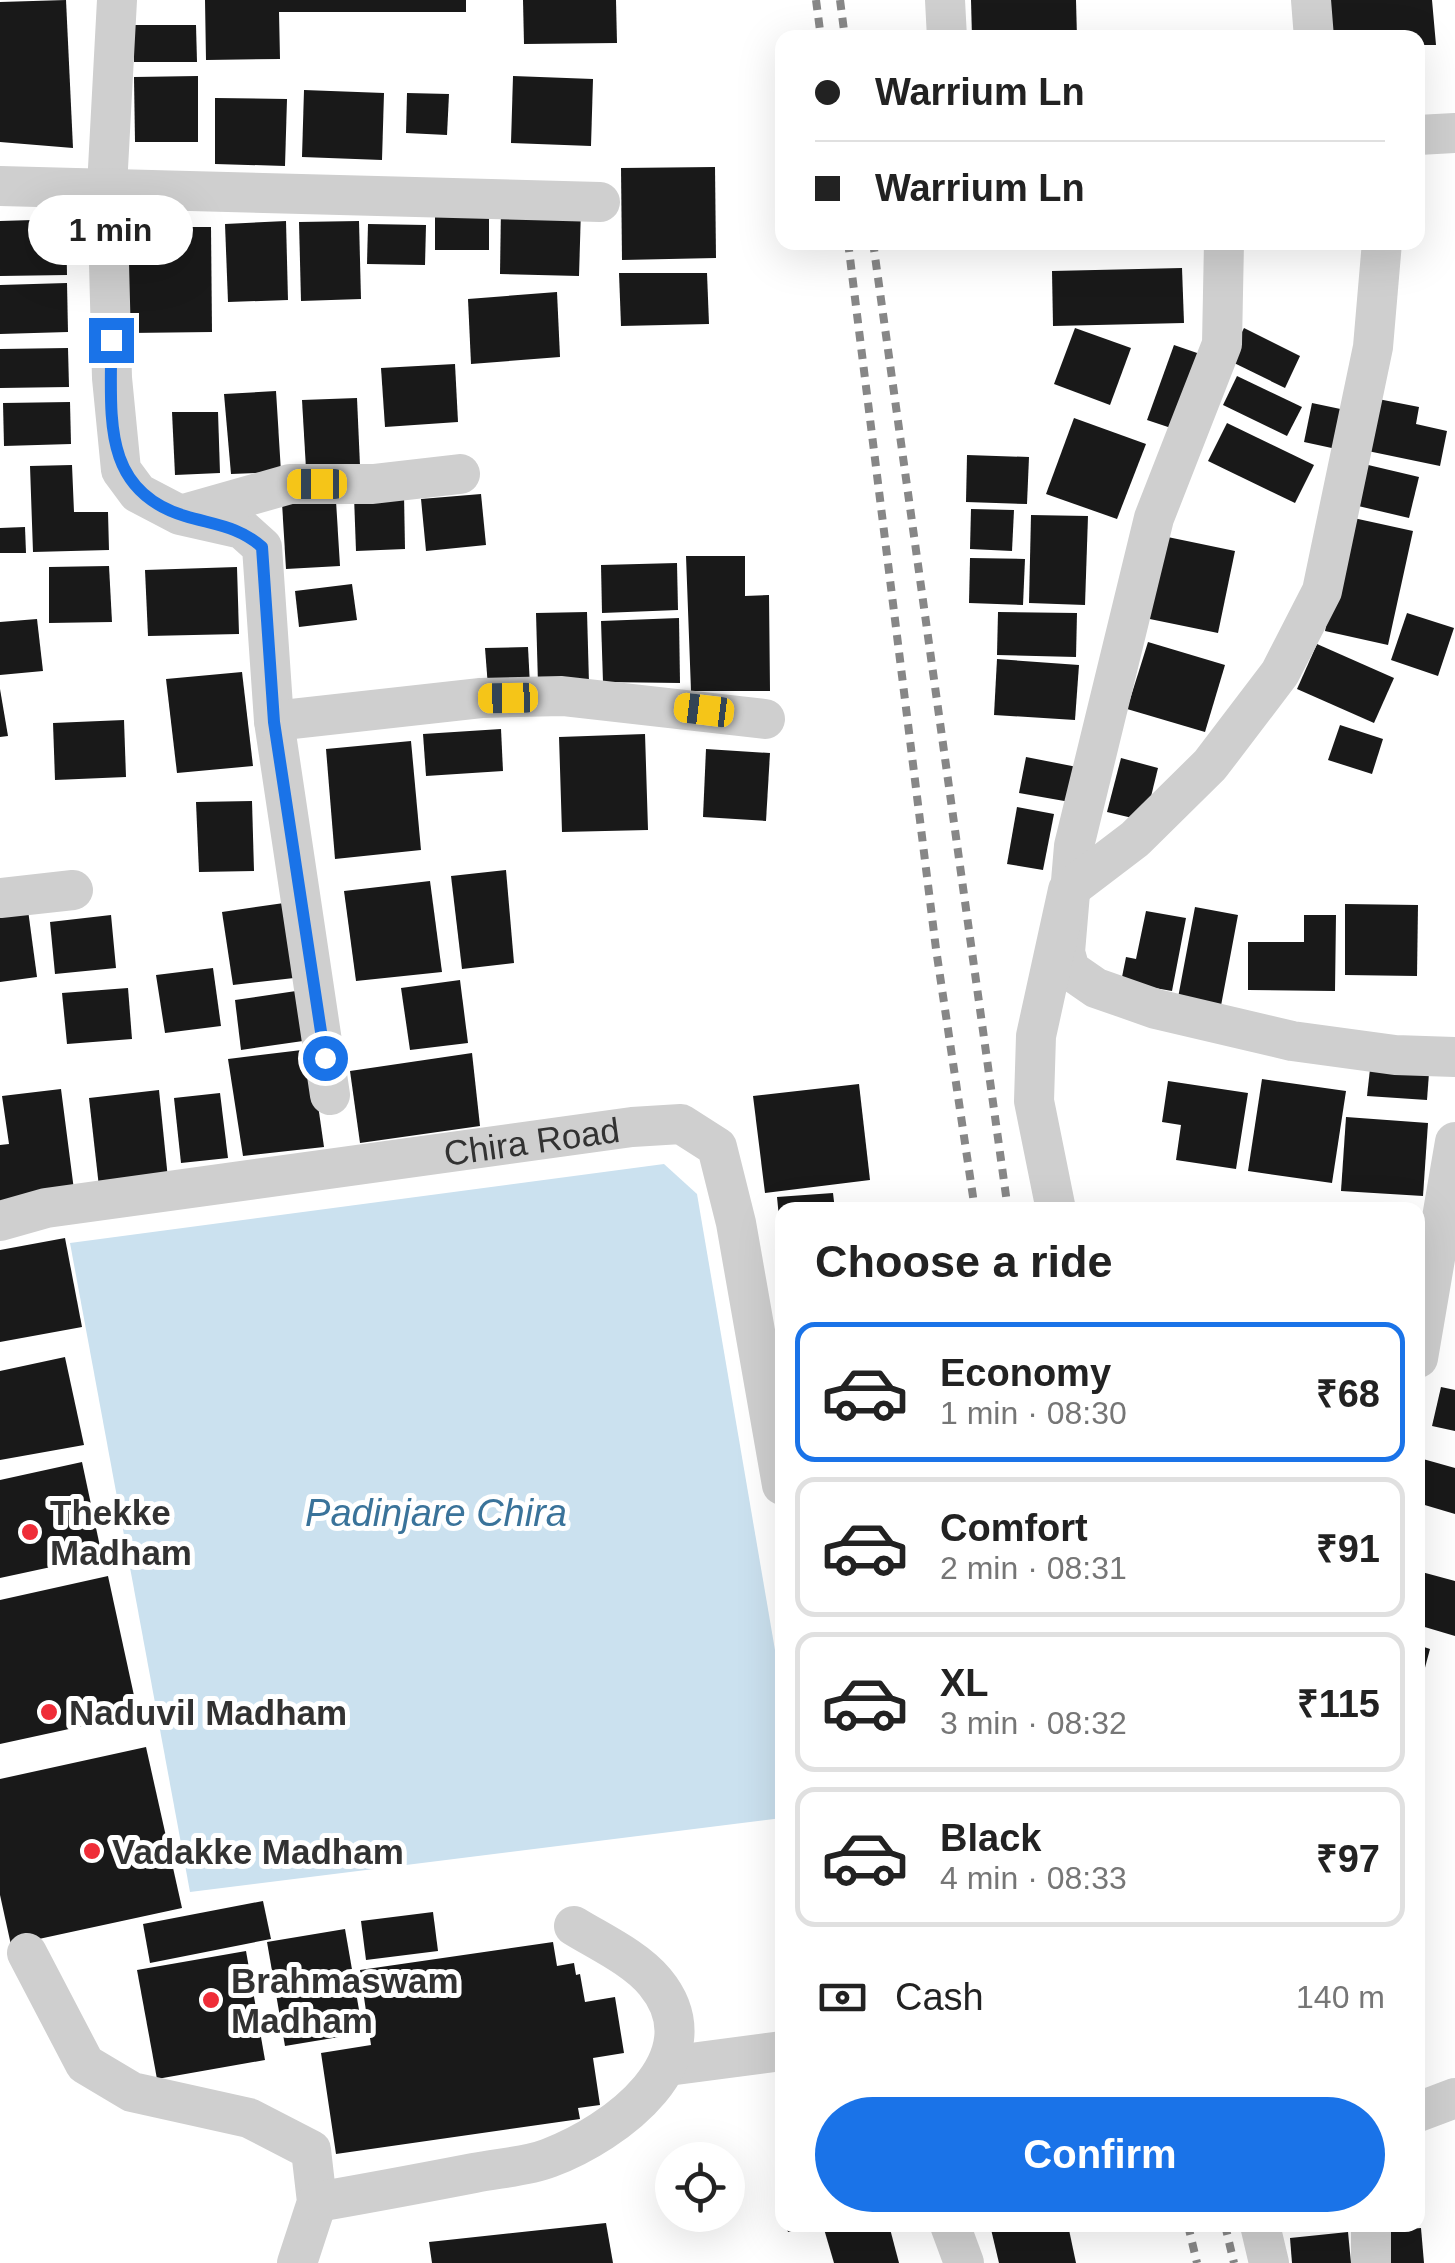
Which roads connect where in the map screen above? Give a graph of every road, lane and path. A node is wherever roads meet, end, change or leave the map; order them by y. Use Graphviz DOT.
graph roads {
  1 [pos="117,0"];
  2 [pos="945,0"];
  3 [pos="1310,0"];
  4 [pos="947,30"];
  5 [pos="1313,30"];
  6 [pos="1455,133"];
  7 [pos="1425,135"];
  8 [pos="0,186"];
  9 [pos="107,188"];
  10 [pos="600,202"];
  11 [pos="1224,250"];
  12 [pos="1381,250"];
  13 [pos="460,474"];
  14 [pos="180,515"];
  15 [pos="765,719"];
  16 [pos="274,722"];
  17 [pos="74,890"];
  18 [pos="1068,890"];
  19 [pos="0,898"];
  20 [pos="1455,1057"];
  21 [pos="330,1095"];
  22 [pos="1455,1142"];
  23 [pos="1054,1202"];
  24 [pos="0,1221"];
  25 [pos="1425,1317"];
  26 [pos="775,1446"];
  27 [pos="574,1926"];
  28 [pos="27,1953"];
  29 [pos="775,2052"];
  30 [pos="668,2066"];
  31 [pos="1455,2098"];
  32 [pos="1425,2109"];
  33 [pos="317,2202"];
  34 [pos="953,2232"];
  35 [pos="1262,2232"];
  36 [pos="1371,2232"];
  37 [pos="297,2263"];
  38 [pos="964,2263"];
  39 [pos="1269,2263"];
  40 [pos="1371,2263"];
  1 -- 9 [label="street"];
  2 -- 4 [label="street"];
  3 -- 5 [label="street"];
  6 -- 7 [label="street"];
  8 -- 9 [label="street"];
  9 -- 10 [label="street"];
  9 -- 14 [label="street"];
  11 -- 18 [label="street"];
  12 -- 18 [label="street"];
  13 -- 14 [label="street"];
  14 -- 16 [label="street"];
  15 -- 16 [label="street"];
  16 -- 21 [label="street"];
  17 -- 19 [label="street"];
  18 -- 20 [label="street"];
  18 -- 23 [label="street"];
  22 -- 25 [label="street"];
  24 -- 26 [label="street, Chira Road"];
  27 -- 30 [label="street"];
  28 -- 33 [label="street"];
  29 -- 30 [label="street"];
  30 -- 33 [label="street"];
  31 -- 32 [label="street"];
  33 -- 37 [label="street"];
  34 -- 38 [label="street"];
  35 -- 39 [label="street"];
  36 -- 40 [label="street"];
}
